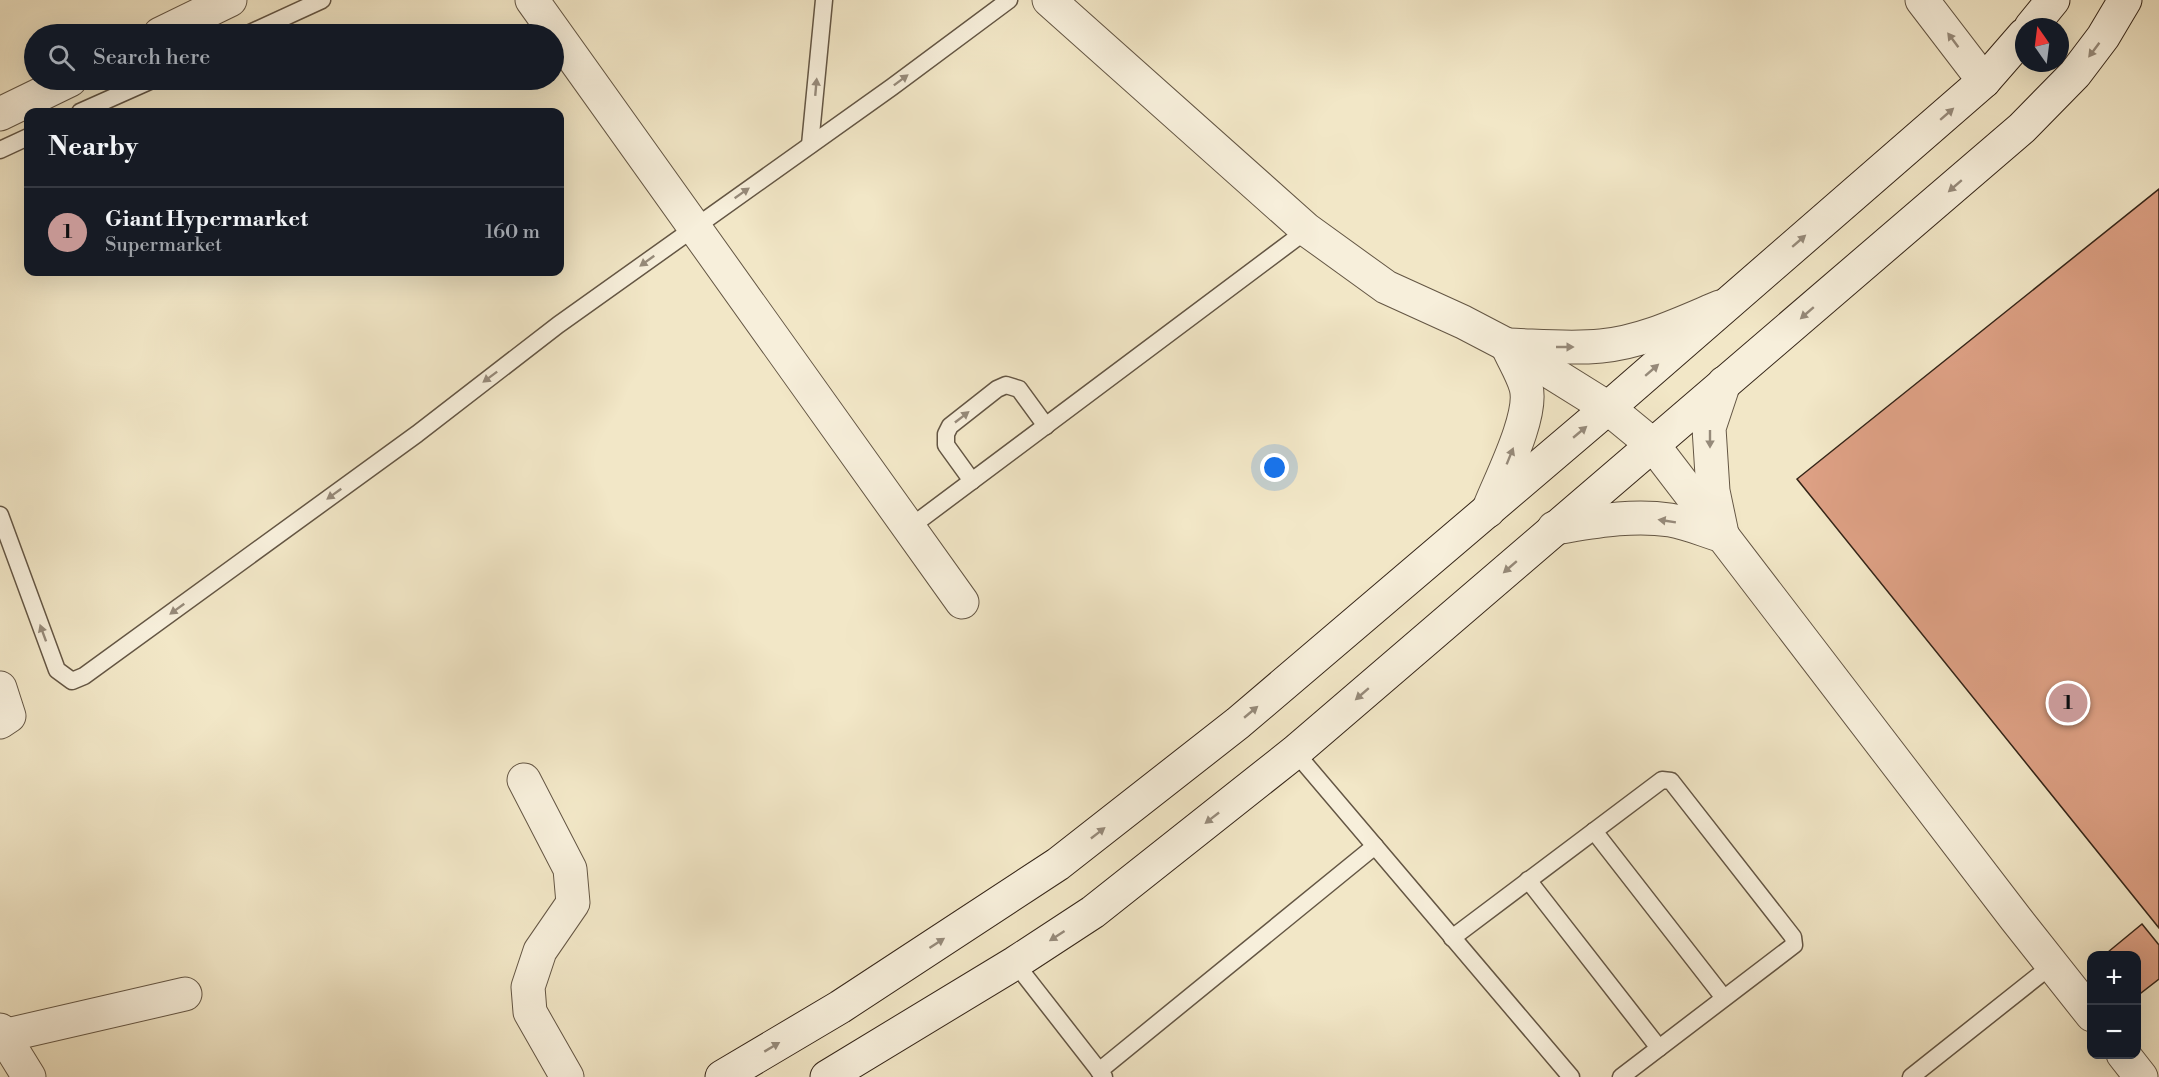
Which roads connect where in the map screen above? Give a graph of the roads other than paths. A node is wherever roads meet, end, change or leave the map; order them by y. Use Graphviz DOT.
graph roads {
  1 [pos="230,0"];
  2 [pos="322,0"];
  3 [pos="532,0"];
  4 [pos="824,0"];
  5 [pos="1009,0"];
  6 [pos="1049,0"];
  7 [pos="1922,0"];
  8 [pos="2053,0"];
  9 [pos="2124,0"];
  10 [pos="2038,18"];
  11 [pos="181,24"];
  12 [pos="270,24"];
  13 [pos="549,24"];
  14 [pos="564,45"];
  15 [pos="2015,45"];
  16 [pos="1984,81"];
  17 [pos="49,90"];
  18 [pos="130,90"];
  19 [pos="89,108"];
  20 [pos="0,114"];
  21 [pos="24,139"];
  22 [pos="810,145"];
  23 [pos="0,150"];
  24 [pos="695,227"];
  25 [pos="1307,230"];
  26 [pos="1729,303"];
  27 [pos="1506,345"];
  28 [pos="1724,383"];
  29 [pos="1608,408"];
  30 [pos="1046,426"];
  31 [pos="1653,445"];
  32 [pos="972,482"];
  33 [pos="1488,511"];
  34 [pos="0,515"];
  35 [pos="909,528"];
  36 [pos="1554,528"];
  37 [pos="1723,536"];
  38 [pos="962,602"];
  39 [pos="0,688"];
  40 [pos="0,722"];
  41 [pos="1295,753"];
  42 [pos="524,780"];
  43 [pos="1594,831"];
  44 [pos="1375,846"];
  45 [pos="1528,880"];
  46 [pos="1452,938"];
  47 [pos="1015,963"];
  48 [pos="2052,964"];
  49 [pos="185,994"];
  50 [pos="1724,998"];
  51 [pos="2087,1010"];
  52 [pos="1,1033"];
  53 [pos="1659,1048"];
  54 [pos="2127,1059"];
  55 [pos="1102,1074"];
  56 [pos="29,1077"];
  57 [pos="567,1077"];
  58 [pos="722,1077"];
  59 [pos="827,1077"];
  60 [pos="1571,1077"];
  61 [pos="1621,1077"];
  62 [pos="1911,1077"];
  63 [pos="2141,1077"];
  1 -- 11 [label="street"];
  2 -- 12 [label="lane"];
  3 -- 13 [label="street"];
  22 -- 4 [label="lane, one-way"];
  22 -- 5 [label="lane, one-way"];
  6 -- 25 [label="street"];
  16 -- 7 [label="street, one-way"];
  8 -- 10 [label="street"];
  9 -- 28 [label="street, one-way"];
  14 -- 24 [label="street"];
  15 -- 16 [label="street"];
  26 -- 16 [label="street, one-way"];
  17 -- 20 [label="street"];
  18 -- 19 [label="lane"];
  21 -- 23 [label="lane"];
  24 -- 22 [label="lane, one-way"];
  24 -- 34 [label="lane, one-way"];
  24 -- 35 [label="street"];
  25 -- 27 [label="street"];
  25 -- 30 [label="lane"];
  27 -- 26 [label="street, one-way"];
  29 -- 26 [label="street, one-way"];
  27 -- 29 [label="street"];
  33 -- 27 [label="street, one-way"];
  28 -- 31 [label="street"];
  28 -- 37 [label="street, one-way"];
  29 -- 31 [label="street"];
  33 -- 29 [label="street, one-way"];
  30 -- 32 [label="lane"];
  32 -- 30 [label="lane, one-way"];
  31 -- 36 [label="street"];
  31 -- 37 [label="street"];
  32 -- 35 [label="lane"];
  58 -- 33 [label="street, one-way"];
  35 -- 38 [label="street"];
  37 -- 36 [label="street, one-way"];
  36 -- 41 [label="street, one-way"];
  37 -- 48 [label="street"];
  39 -- 40 [label="street"];
  41 -- 44 [label="lane"];
  41 -- 47 [label="street, one-way"];
  42 -- 57 [label="street"];
  43 -- 45 [label="lane"];
  43 -- 50 [label="lane"];
  43 -- 50 [label="lane"];
  44 -- 46 [label="lane"];
  44 -- 55 [label="lane"];
  45 -- 46 [label="lane"];
  45 -- 53 [label="lane"];
  46 -- 60 [label="lane"];
  47 -- 55 [label="lane"];
  47 -- 59 [label="street"];
  48 -- 51 [label="street"];
  48 -- 62 [label="lane"];
  49 -- 52 [label="street"];
  50 -- 53 [label="lane"];
  52 -- 56 [label="street"];
  53 -- 61 [label="lane"];
  54 -- 63 [label="street"];
}
